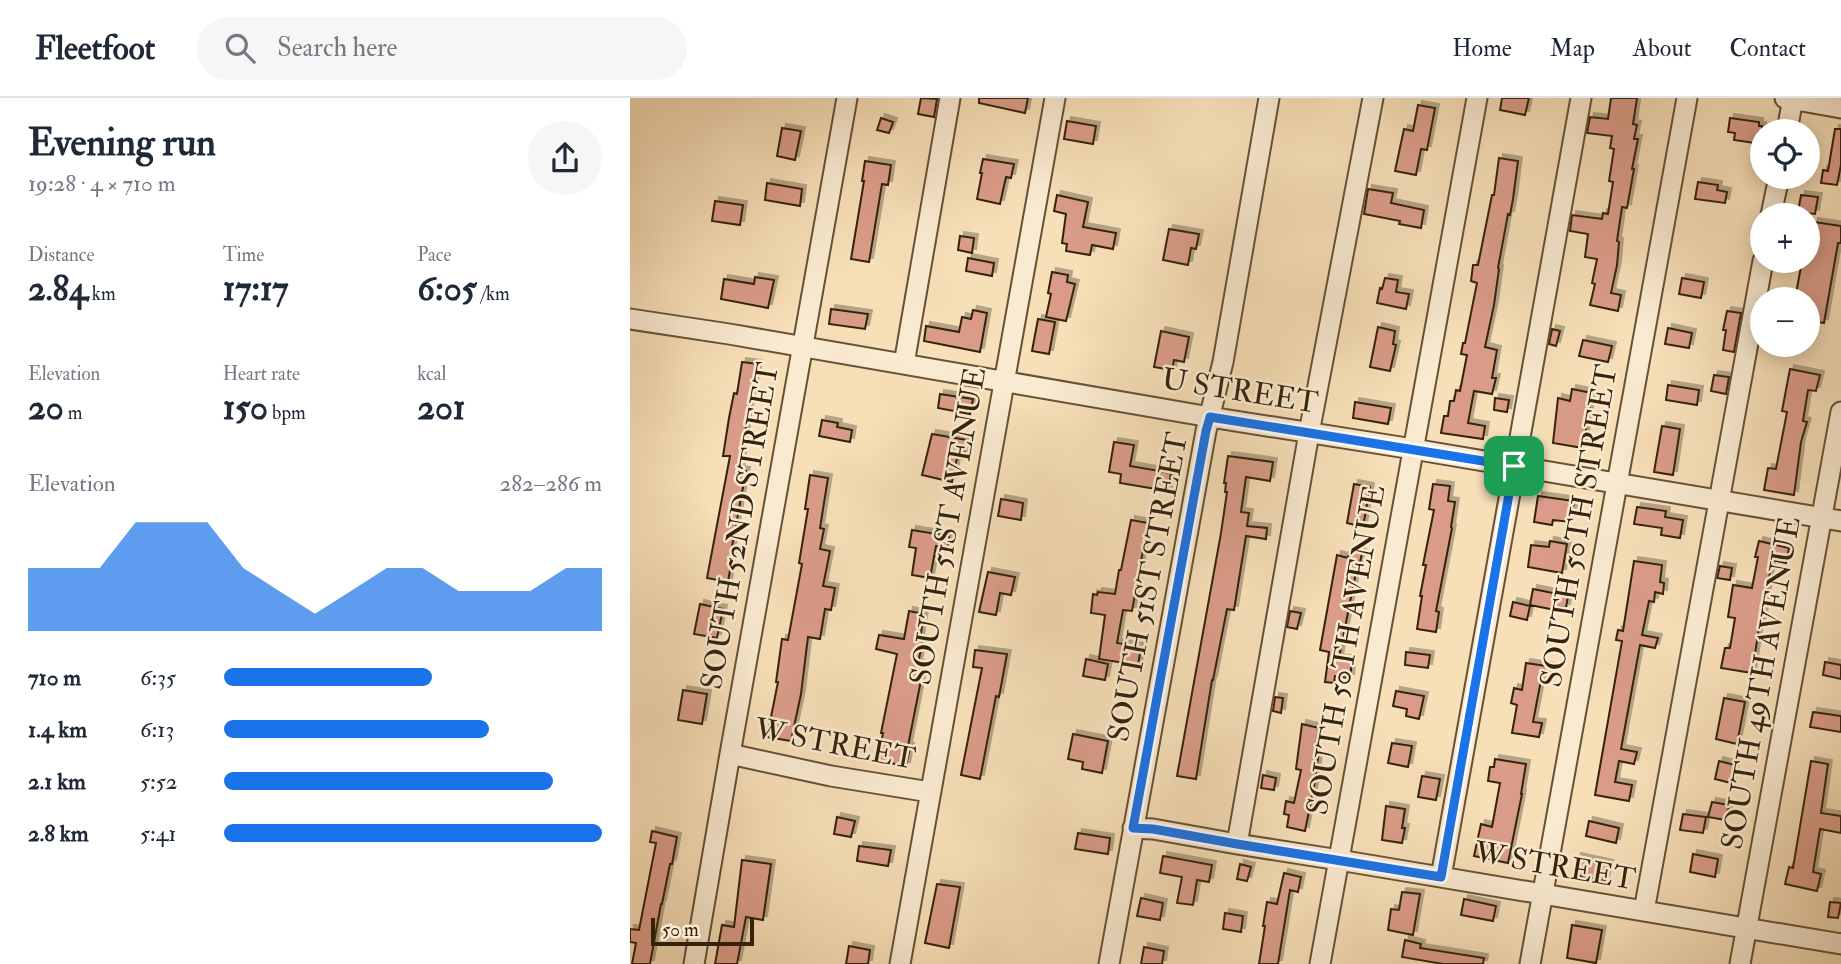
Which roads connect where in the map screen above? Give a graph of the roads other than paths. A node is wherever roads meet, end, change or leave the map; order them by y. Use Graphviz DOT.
graph roads {
  1 [pos="847,98"];
  2 [pos="950,98"];
  3 [pos="1055,98"];
  4 [pos="1269,98"];
  5 [pos="1373,98"];
  6 [pos="1477,98"];
  7 [pos="1581,98"];
  8 [pos="1687,98"];
  9 [pos="1790,98"];
  10 [pos="1841,108"];
  11 [pos="1788,119"];
  12 [pos="1761,273"];
  13 [pos="630,319"];
  14 [pos="802,347"];
  15 [pos="904,364"];
  16 [pos="1004,382"];
  17 [pos="1841,412"];
  18 [pos="1210,417"];
  19 [pos="1309,433"];
  20 [pos="1413,449"];
  21 [pos="1514,466"];
  22 [pos="1617,484"];
  23 [pos="1719,501"];
  24 [pos="1831,519"];
  25 [pos="730,754"];
  26 [pos="930,792"];
  27 [pos="1133,828"];
  28 [pos="1237,844"];
  29 [pos="1339,860"];
  30 [pos="1441,877"];
  31 [pos="1543,893"];
  32 [pos="1644,911"];
  33 [pos="1747,928"];
  34 [pos="1841,944"];
  35 [pos="694,964"];
  36 [pos="900,964"];
  37 [pos="1109,964"];
  38 [pos="1320,964"];
  39 [pos="1530,964"];
  40 [pos="1740,964"];
  1 -- 14 [label="street, SOUTH 52ND STREET"];
  2 -- 15 [label="street"];
  3 -- 16 [label="street, SOUTH 51ST AVENUE"];
  4 -- 18 [label="street, SOUTH 51ST STREET"];
  5 -- 19 [label="street"];
  6 -- 20 [label="street, SOUTH 50TH AVENUE"];
  7 -- 21 [label="street"];
  8 -- 22 [label="street, SOUTH 50TH STREET"];
  9 -- 10 [label="street"];
  9 -- 11 [label="street"];
  12 -- 23 [label="street"];
  13 -- 14 [label="street, U STREET"];
  14 -- 15 [label="street, U STREET"];
  14 -- 25 [label="street, SOUTH 52ND STREET"];
  15 -- 16 [label="street, U STREET"];
  16 -- 18 [label="street, U STREET"];
  16 -- 26 [label="street, SOUTH 51ST AVENUE"];
  17 -- 24 [label="street, SOUTH 49TH AVENUE"];
  18 -- 19 [label="street, U STREET"];
  18 -- 27 [label="street, SOUTH 51ST STREET"];
  19 -- 20 [label="street, U STREET"];
  19 -- 28 [label="street"];
  20 -- 21 [label="street, U STREET"];
  20 -- 29 [label="street, SOUTH 50TH AVENUE"];
  21 -- 22 [label="street, U STREET"];
  21 -- 30 [label="street"];
  22 -- 23 [label="street, U STREET"];
  22 -- 31 [label="street, SOUTH 50TH STREET"];
  23 -- 24 [label="street, U STREET"];
  23 -- 32 [label="street"];
  24 -- 33 [label="street, SOUTH 49TH AVENUE"];
  25 -- 26 [label="street, W STREET"];
  25 -- 35 [label="street, SOUTH 52ND STREET"];
  26 -- 36 [label="street, SOUTH 51ST AVENUE"];
  27 -- 28 [label="street, W STREET"];
  27 -- 37 [label="street, SOUTH 51ST STREET"];
  28 -- 29 [label="street, W STREET"];
  29 -- 30 [label="street, W STREET"];
  29 -- 38 [label="street, SOUTH 50TH AVENUE"];
  30 -- 31 [label="street, W STREET"];
  31 -- 32 [label="street, W STREET"];
  31 -- 39 [label="street, SOUTH 50TH STREET"];
  32 -- 33 [label="street, W STREET"];
  33 -- 34 [label="street, W STREET"];
  33 -- 40 [label="street, SOUTH 49TH AVENUE"];
}
